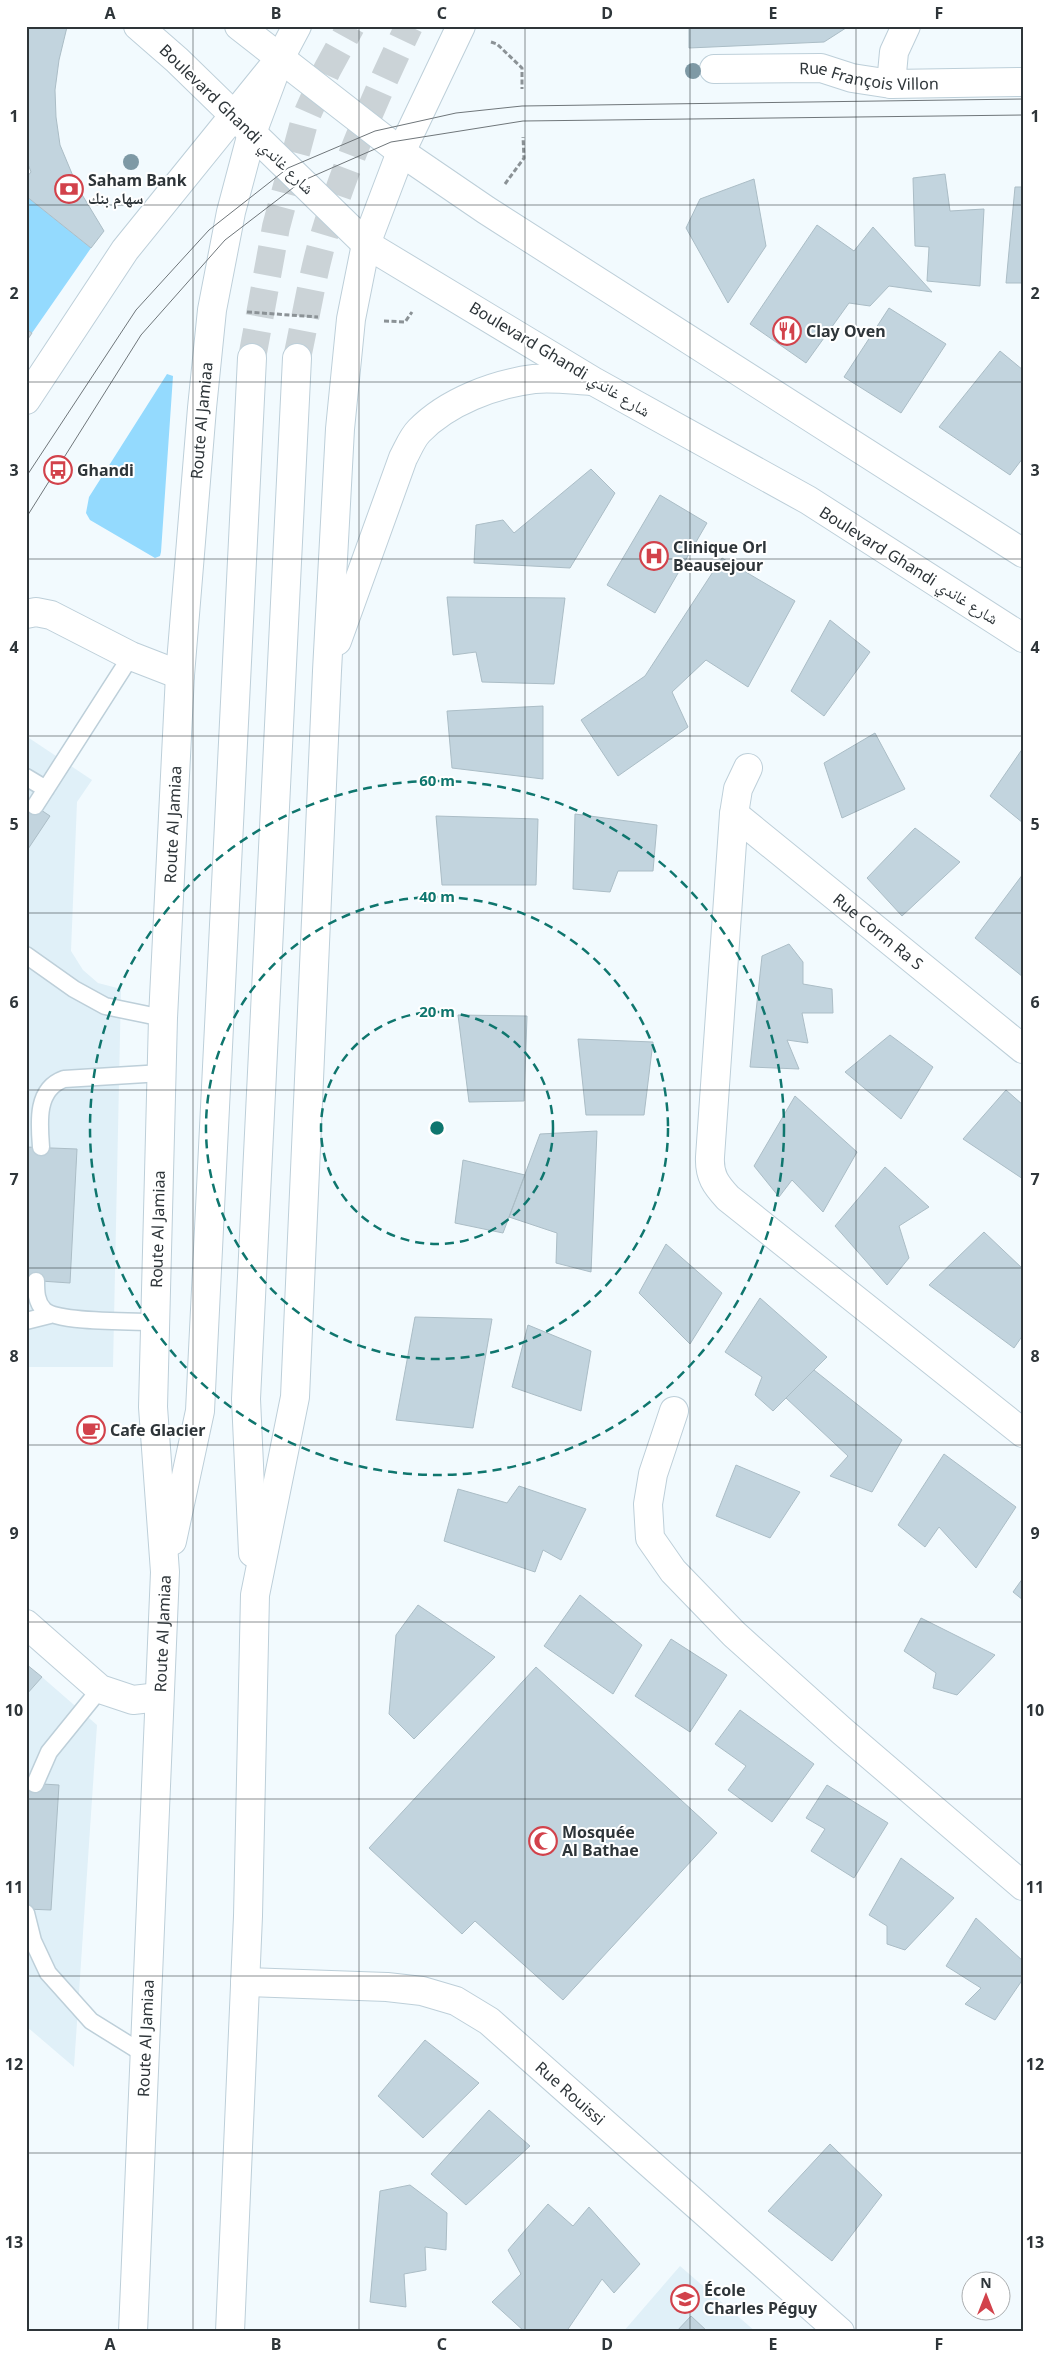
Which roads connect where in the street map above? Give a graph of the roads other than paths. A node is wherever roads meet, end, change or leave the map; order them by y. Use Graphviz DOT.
graph roads {
  1 [pos="138,26"];
  2 [pos="239,26"];
  3 [pos="297,26"];
  4 [pos="461,26"];
  5 [pos="906,26"];
  6 [pos="280,58"];
  7 [pos="714,69"];
  8 [pos="1023,82"];
  9 [pos="891,84"];
  10 [pos="242,125"];
  11 [pos="401,152"];
  12 [pos="366,244"];
  13 [pos="252,358"];
  14 [pos="297,358"];
  15 [pos="593,381"];
  16 [pos="26,400"];
  17 [pos="1023,553"];
  18 [pos="26,614"];
  19 [pos="1023,638"];
  20 [pos="131,656"];
  21 [pos="327,671"];
  22 [pos="180,675"];
  23 [pos="748,768"];
  24 [pos="26,777"];
  25 [pos="46,789"];
  26 [pos="35,806"];
  27 [pos="734,814"];
  28 [pos="26,955"];
  29 [pos="163,1018"];
  30 [pos="1023,1049"];
  31 [pos="162,1072"];
  32 [pos="33,1120"];
  33 [pos="41,1148"];
  34 [pos="36,1281"];
  35 [pos="50,1315"];
  36 [pos="26,1321"];
  37 [pos="155,1322"];
  38 [pos="674,1411"];
  39 [pos="1023,1433"];
  40 [pos="165,1572"];
  41 [pos="255,1595"];
  42 [pos="26,1624"];
  43 [pos="100,1689"];
  44 [pos="159,1697"];
  45 [pos="35,1784"];
  46 [pos="1023,1886"];
  47 [pos="26,1913"];
  48 [pos="245,1982"];
  49 [pos="144,2054"];
  50 [pos="133,2332"];
  51 [pos="230,2332"];
  52 [pos="840,2332"];
  1 -- 10 [label="main road, Boulevard Ghandi شارع غاندي"];
  2 -- 6 [label="main road"];
  3 -- 6 [label="main road"];
  4 -- 11 [label="main road"];
  5 -- 9 [label="main road"];
  6 -- 10 [label="main road"];
  6 -- 11 [label="main road"];
  7 -- 9 [label="main road, Rue François Villon"];
  8 -- 9 [label="main road, Rue François Villon"];
  10 -- 12 [label="main road, Boulevard Ghandi شارع غاندي"];
  10 -- 16 [label="main road"];
  10 -- 22 [label="main road, Route Al Jamiaa"];
  11 -- 12 [label="main road"];
  11 -- 17 [label="main road"];
  12 -- 15 [label="main road, Boulevard Ghandi شارع غاندي"];
  12 -- 21 [label="main road"];
  13 -- 40 [label="main road"];
  14 -- 41 [label="main road"];
  15 -- 19 [label="main road, Boulevard Ghandi شارع غاندي"];
  15 -- 21 [label="main road"];
  18 -- 20 [label="main road"];
  20 -- 22 [label="main road"];
  20 -- 25 [label="lane"];
  21 -- 41 [label="main road"];
  22 -- 29 [label="main road, Route Al Jamiaa"];
  23 -- 27 [label="main road"];
  24 -- 25 [label="lane"];
  25 -- 26 [label="lane"];
  27 -- 30 [label="main road, Rue Corm Ra S"];
  27 -- 39 [label="main road"];
  28 -- 29 [label="lane"];
  29 -- 31 [label="main road, Route Al Jamiaa"];
  31 -- 32 [label="lane"];
  31 -- 37 [label="main road, Route Al Jamiaa"];
  32 -- 33 [label="lane"];
  34 -- 35 [label="lane"];
  35 -- 36 [label="lane"];
  35 -- 37 [label="lane"];
  37 -- 40 [label="main road, Route Al Jamiaa"];
  38 -- 46 [label="main road"];
  40 -- 44 [label="main road, Route Al Jamiaa"];
  41 -- 48 [label="main road"];
  42 -- 43 [label="main road"];
  43 -- 44 [label="main road"];
  43 -- 45 [label="lane"];
  44 -- 49 [label="main road, Route Al Jamiaa"];
  47 -- 49 [label="lane"];
  48 -- 51 [label="main road"];
  48 -- 52 [label="main road, Rue Rouissi"];
  49 -- 50 [label="main road, Route Al Jamiaa"];
}
